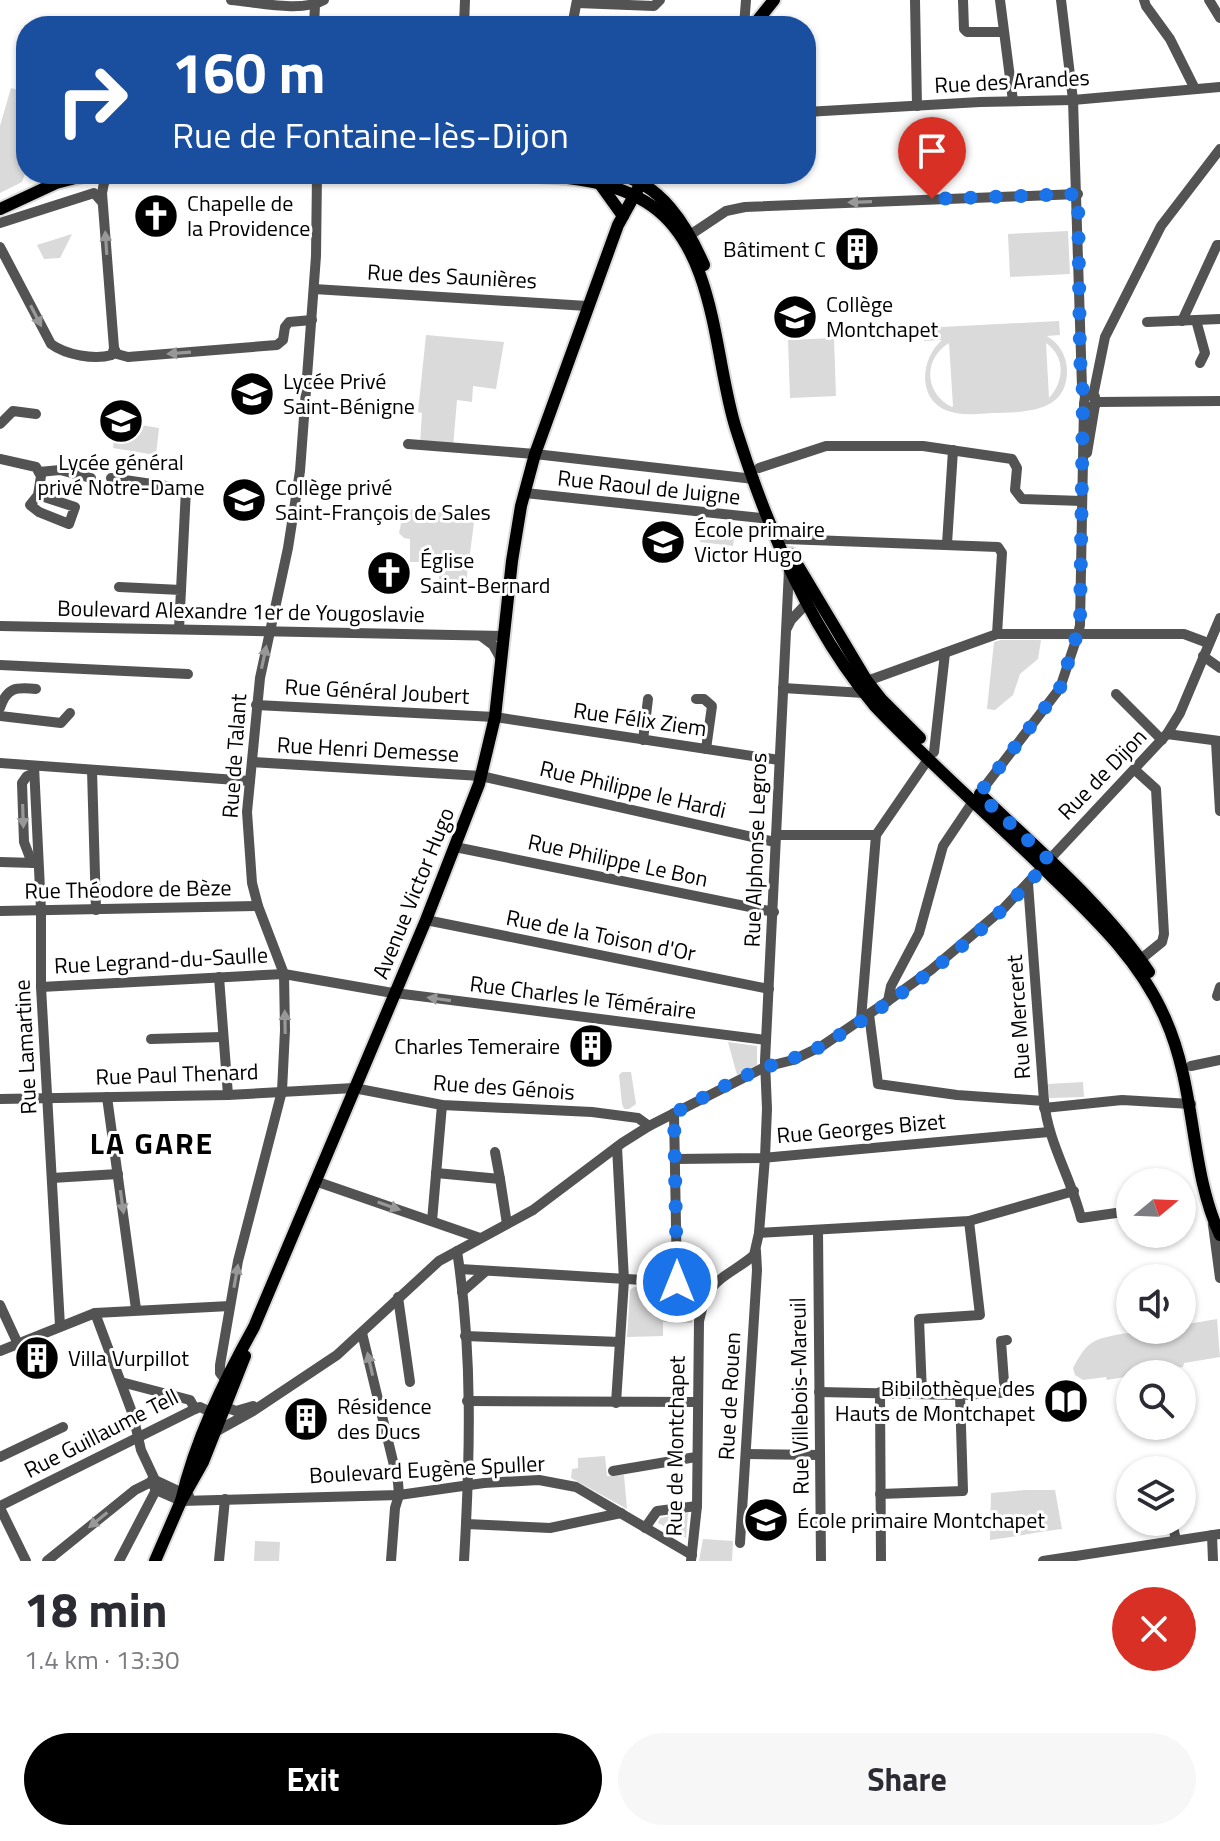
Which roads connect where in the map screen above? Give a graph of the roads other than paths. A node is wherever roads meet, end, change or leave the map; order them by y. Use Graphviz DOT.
graph roads {
  1 [pos="231,0"];
  2 [pos="774,0"];
  3 [pos="915,0"];
  4 [pos="963,0"];
  5 [pos="1000,0"];
  6 [pos="1061,0"];
  7 [pos="1144,0"];
  8 [pos="577,1"];
  9 [pos="1212,2"];
  10 [pos="319,3"];
  11 [pos="657,3"];
  12 [pos="761,16"];
  13 [pos="1220,18"];
  14 [pos="1003,32"];
  15 [pos="1220,87"];
  16 [pos="1195,89"];
  17 [pos="1073,100"];
  18 [pos="1013,101"];
  19 [pos="917,106"];
  20 [pos="816,111"];
  21 [pos="1220,149"];
  22 [pos="37,184"];
  23 [pos="56,184"];
  24 [pos="97,184"];
  25 [pos="104,184"];
  26 [pos="317,184"];
  27 [pos="596,184"];
  28 [pos="611,184"];
  29 [pos="640,189"];
  30 [pos="94,193"];
  31 [pos="1078,194"];
  32 [pos="0,201"];
  33 [pos="103,204"];
  34 [pos="0,209"];
  35 [pos="623,216"];
  36 [pos="0,223"];
  37 [pos="686,229"];
  38 [pos="1220,245"];
  39 [pos="0,247"];
  40 [pos="611,247"];
  41 [pos="314,289"];
  42 [pos="587,306"];
  43 [pos="1220,319"];
  44 [pos="312,320"];
  45 [pos="1196,320"];
  46 [pos="1182,321"];
  47 [pos="1147,322"];
  48 [pos="114,348"];
  49 [pos="1200,363"];
  50 [pos="1091,401"];
  51 [pos="1220,401"];
  52 [pos="36,414"];
  53 [pos="0,424"];
  54 [pos="408,444"];
  55 [pos="953,450"];
  56 [pos="535,454"];
  57 [pos="0,459"];
  58 [pos="39,472"];
  59 [pos="756,474"];
  60 [pos="91,478"];
  61 [pos="111,478"];
  62 [pos="525,493"];
  63 [pos="38,495"];
  64 [pos="1082,501"];
  65 [pos="767,514"];
  66 [pos="785,539"];
  67 [pos="947,544"];
  68 [pos="789,568"];
  69 [pos="806,582"];
  70 [pos="119,587"];
  71 [pos="181,590"];
  72 [pos="808,602"];
  73 [pos="790,615"];
  74 [pos="1220,618"];
  75 [pos="819,622"];
  76 [pos="0,626"];
  77 [pos="179,629"];
  78 [pos="272,630"];
  79 [pos="997,634"];
  80 [pos="1078,634"];
  81 [pos="481,636"];
  82 [pos="503,636"];
  83 [pos="1208,643"];
  84 [pos="945,653"];
  85 [pos="851,656"];
  86 [pos="1203,656"];
  87 [pos="501,659"];
  88 [pos="0,665"];
  89 [pos="1220,668"];
  90 [pos="188,674"];
  91 [pos="865,687"];
  92 [pos="783,688"];
  93 [pos="36,689"];
  94 [pos="1116,694"];
  95 [pos="648,699"];
  96 [pos="696,699"];
  97 [pos="256,705"];
  98 [pos="0,708"];
  99 [pos="70,713"];
  100 [pos="0,716"];
  101 [pos="495,717"];
  102 [pos="1164,737"];
  103 [pos="643,740"];
  104 [pos="1218,741"];
  105 [pos="706,749"];
  106 [pos="932,755"];
  107 [pos="779,760"];
  108 [pos="252,762"];
  109 [pos="0,763"];
  110 [pos="34,770"];
  111 [pos="92,770"];
  112 [pos="1135,770"];
  113 [pos="481,776"];
  114 [pos="250,781"];
  115 [pos="977,797"];
  116 [pos="1220,811"];
  117 [pos="876,835"];
  118 [pos="776,838"];
  119 [pos="455,847"];
  120 [pos="0,862"];
  121 [pos="34,863"];
  122 [pos="1046,864"];
  123 [pos="1028,883"];
  124 [pos="258,906"];
  125 [pos="41,910"];
  126 [pos="96,910"];
  127 [pos="0,911"];
  128 [pos="774,912"];
  129 [pos="426,920"];
  130 [pos="1141,959"];
  131 [pos="284,974"];
  132 [pos="219,977"];
  133 [pos="41,987"];
  134 [pos="769,989"];
  135 [pos="394,992"];
  136 [pos="888,1001"];
  137 [pos="865,1016"];
  138 [pos="222,1037"];
  139 [pos="151,1039"];
  140 [pos="766,1040"];
  141 [pos="1220,1060"];
  142 [pos="1191,1066"];
  143 [pos="765,1067"];
  144 [pos="354,1088"];
  145 [pos="282,1091"];
  146 [pos="228,1095"];
  147 [pos="107,1097"];
  148 [pos="49,1098"];
  149 [pos="0,1099"];
  150 [pos="1044,1104"];
  151 [pos="1191,1104"];
  152 [pos="442,1105"];
  153 [pos="674,1113"];
  154 [pos="649,1126"];
  155 [pos="1049,1132"];
  156 [pos="617,1147"];
  157 [pos="495,1152"];
  158 [pos="765,1157"];
  159 [pos="676,1159"];
  160 [pos="436,1173"];
  161 [pos="118,1174"];
  162 [pos="52,1178"];
  163 [pos="500,1179"];
  164 [pos="315,1181"];
  165 [pos="1074,1191"];
  166 [pos="1116,1213"];
  167 [pos="1216,1217"];
  168 [pos="432,1221"];
  169 [pos="969,1221"];
  170 [pos="507,1224"];
  171 [pos="818,1230"];
  172 [pos="759,1233"];
  173 [pos="1220,1235"];
  174 [pos="480,1238"];
  175 [pos="457,1251"];
  176 [pos="756,1251"];
  177 [pos="1220,1252"];
  178 [pos="1218,1264"];
  179 [pos="460,1269"];
  180 [pos="486,1271"];
  181 [pos="1220,1278"];
  182 [pos="624,1280"];
  183 [pos="677,1282"];
  184 [pos="712,1289"];
  185 [pos="462,1292"];
  186 [pos="398,1297"];
  187 [pos="0,1305"];
  188 [pos="230,1306"];
  189 [pos="136,1309"];
  190 [pos="95,1313"];
  191 [pos="60,1326"];
  192 [pos="254,1327"];
  193 [pos="362,1333"];
  194 [pos="465,1336"];
  195 [pos="1007,1340"];
  196 [pos="620,1342"];
  197 [pos="18,1344"];
  198 [pos="0,1351"];
  199 [pos="121,1382"];
  200 [pos="410,1382"];
  201 [pos="226,1384"];
  202 [pos="819,1392"];
  203 [pos="880,1392"];
  204 [pos="922,1393"];
  205 [pos="960,1395"];
  206 [pos="269,1399"];
  207 [pos="467,1401"];
  208 [pos="697,1402"];
  209 [pos="616,1403"];
  210 [pos="195,1409"];
  211 [pos="219,1412"];
  212 [pos="242,1418"];
  213 [pos="63,1427"];
  214 [pos="215,1432"];
  215 [pos="138,1438"];
  216 [pos="746,1454"];
  217 [pos="820,1455"];
  218 [pos="0,1457"];
  219 [pos="696,1457"];
  220 [pos="613,1471"];
  221 [pos="195,1476"];
  222 [pos="154,1484"];
  223 [pos="468,1486"];
  224 [pos="880,1494"];
  225 [pos="399,1495"];
  226 [pos="186,1497"];
  227 [pos="225,1499"];
  228 [pos="697,1506"];
  229 [pos="0,1507"];
  230 [pos="621,1513"];
  231 [pos="466,1524"];
  232 [pos="645,1528"];
  233 [pos="1216,1534"];
  234 [pos="1175,1536"];
  235 [pos="1176,1540"];
  236 [pos="740,1543"];
  237 [pos="1128,1547"];
  238 [pos="691,1558"];
  239 [pos="1073,1559"];
  240 [pos="26,1561"];
  241 [pos="47,1561"];
  242 [pos="119,1561"];
  243 [pos="155,1561"];
  244 [pos="219,1561"];
  245 [pos="391,1561"];
  246 [pos="464,1561"];
  247 [pos="821,1561"];
  248 [pos="881,1561"];
  249 [pos="1043,1561"];
  250 [pos="1130,1561"];
  251 [pos="1213,1561"];
  1 -- 10 [label="street"];
  2 -- 12 [label="main road"];
  3 -- 19 [label="street"];
  4 -- 14 [label="street"];
  5 -- 14 [label="street"];
  6 -- 17 [label="street"];
  7 -- 16 [label="street"];
  8 -- 11 [label="street"];
  9 -- 13 [label="street"];
  14 -- 18 [label="street"];
  15 -- 16 [label="street, Rue des Arandes"];
  16 -- 17 [label="street, Rue des Arandes"];
  17 -- 18 [label="street, Rue des Arandes"];
  17 -- 31 [label="street"];
  18 -- 19 [label="street, Rue des Arandes"];
  19 -- 20 [label="street, Rue des Arandes"];
  21 -- 50 [label="street"];
  22 -- 32 [label="main road"];
  23 -- 34 [label="main road"];
  24 -- 30 [label="street"];
  25 -- 33 [label="street"];
  26 -- 41 [label="street, Rue de Talant"];
  27 -- 35 [label="main road"];
  28 -- 29 [label="main road"];
  29 -- 35 [label="main road, Avenue Victor Hugo"];
  29 -- 37 [label="main road"];
  29 -- 40 [label="main road, Avenue Victor Hugo"];
  29 -- 59 [label="main road"];
  30 -- 33 [label="street"];
  30 -- 36 [label="street"];
  31 -- 37 [label="street, one-way"];
  31 -- 50 [label="street"];
  48 -- 33 [label="street, one-way"];
  35 -- 40 [label="main road, Avenue Victor Hugo"];
  37 -- 59 [label="main road"];
  38 -- 46 [label="street"];
  39 -- 48 [label="street, one-way"];
  40 -- 42 [label="main road, Avenue Victor Hugo"];
  41 -- 42 [label="street, Rue des Saunières"];
  41 -- 44 [label="street, Rue de Talant"];
  42 -- 56 [label="main road, Avenue Victor Hugo"];
  43 -- 45 [label="street"];
  44 -- 48 [label="street, one-way"];
  44 -- 78 [label="street, Rue de Talant"];
  45 -- 46 [label="street"];
  45 -- 49 [label="street"];
  46 -- 47 [label="street"];
  50 -- 51 [label="street"];
  50 -- 64 [label="street"];
  52 -- 53 [label="street"];
  54 -- 56 [label="street"];
  55 -- 59 [label="street"];
  55 -- 64 [label="street"];
  55 -- 67 [label="street"];
  56 -- 59 [label="street"];
  56 -- 62 [label="main road, Avenue Victor Hugo"];
  57 -- 58 [label="street"];
  58 -- 60 [label="street"];
  58 -- 63 [label="street"];
  59 -- 65 [label="main road"];
  59 -- 66 [label="main road"];
  61 -- 71 [label="street"];
  62 -- 65 [label="street, Rue Raoul de Juigne"];
  62 -- 82 [label="main road, Avenue Victor Hugo"];
  64 -- 80 [label="street"];
  65 -- 68 [label="main road"];
  66 -- 67 [label="street"];
  66 -- 69 [label="main road"];
  67 -- 79 [label="street"];
  68 -- 72 [label="main road"];
  68 -- 73 [label="street, Rue Alphonse Legros"];
  69 -- 72 [label="main road"];
  69 -- 85 [label="main road"];
  70 -- 71 [label="street"];
  71 -- 77 [label="street"];
  72 -- 73 [label="street, Rue Alphonse Legros"];
  72 -- 75 [label="main road"];
  72 -- 85 [label="main road"];
  73 -- 75 [label="street"];
  73 -- 92 [label="street, Rue Alphonse Legros"];
  74 -- 83 [label="street, Rue de Dijon"];
  75 -- 91 [label="main road"];
  76 -- 77 [label="street, Boulevard Alexandre 1er de Yougoslavie"];
  77 -- 78 [label="street, Boulevard Alexandre 1er de Yougoslavie"];
  78 -- 81 [label="street, Boulevard Alexandre 1er de Yougoslavie"];
  97 -- 78 [label="street, Rue de Talant, one-way"];
  79 -- 80 [label="street"];
  79 -- 84 [label="street"];
  80 -- 83 [label="street"];
  80 -- 115 [label="street"];
  81 -- 82 [label="street, Boulevard Alexandre 1er de Yougoslavie"];
  81 -- 87 [label="street"];
  82 -- 87 [label="main road, Avenue Victor Hugo"];
  83 -- 86 [label="street, Rue de Dijon"];
  84 -- 91 [label="street"];
  84 -- 106 [label="street"];
  85 -- 91 [label="main road"];
  86 -- 89 [label="street"];
  86 -- 102 [label="street, Rue de Dijon"];
  87 -- 101 [label="main road, Avenue Victor Hugo"];
  88 -- 90 [label="street"];
  91 -- 92 [label="street"];
  91 -- 106 [label="main road"];
  92 -- 107 [label="street, Rue Alphonse Legros"];
  93 -- 98 [label="street"];
  94 -- 102 [label="street"];
  95 -- 103 [label="street"];
  96 -- 105 [label="street"];
  97 -- 101 [label="street, Rue Général Joubert"];
  97 -- 108 [label="street, Rue de Talant"];
  99 -- 100 [label="street"];
  101 -- 103 [label="street, Rue Félix Ziem"];
  101 -- 113 [label="main road, Avenue Victor Hugo"];
  102 -- 104 [label="street"];
  102 -- 112 [label="street, Rue de Dijon"];
  103 -- 105 [label="street, Rue Félix Ziem"];
  104 -- 116 [label="street"];
  105 -- 107 [label="street, Rue Félix Ziem"];
  106 -- 115 [label="main road"];
  106 -- 117 [label="street"];
  107 -- 118 [label="street, Rue Alphonse Legros"];
  108 -- 113 [label="street, Rue Henri Demesse"];
  108 -- 114 [label="street, Rue de Talant"];
  109 -- 110 [label="street"];
  110 -- 111 [label="street"];
  110 -- 121 [label="street, Rue Lamartine"];
  111 -- 114 [label="street"];
  111 -- 126 [label="street"];
  112 -- 122 [label="street, Rue de Dijon"];
  112 -- 130 [label="street"];
  113 -- 118 [label="street, Rue Philippe le Hardi"];
  113 -- 119 [label="main road, Avenue Victor Hugo"];
  114 -- 124 [label="street, Rue de Talant"];
  115 -- 122 [label="main road"];
  115 -- 136 [label="street"];
  117 -- 118 [label="street, Rue Philippe le Hardi"];
  117 -- 137 [label="street"];
  118 -- 128 [label="street, Rue Alphonse Legros"];
  119 -- 128 [label="street, Rue Philippe Le Bon"];
  119 -- 129 [label="main road, Avenue Victor Hugo"];
  120 -- 121 [label="street"];
  121 -- 125 [label="street, Rue Lamartine"];
  122 -- 123 [label="street, Rue de Dijon"];
  122 -- 130 [label="main road"];
  122 -- 151 [label="main road"];
  123 -- 136 [label="street, Rue de Dijon"];
  123 -- 150 [label="street, Rue Merceret"];
  124 -- 126 [label="street, Rue Théodore de Bèze"];
  124 -- 131 [label="street, Rue de Talant"];
  125 -- 126 [label="street, Rue Théodore de Bèze"];
  125 -- 127 [label="street, Rue Théodore de Bèze"];
  125 -- 133 [label="street, Rue Lamartine"];
  128 -- 134 [label="street, Rue Alphonse Legros"];
  129 -- 134 [label="street, Rue de la Toison d'Or"];
  129 -- 135 [label="main road, Avenue Victor Hugo"];
  130 -- 142 [label="main road"];
  131 -- 132 [label="street, Rue Legrand-du-Saulle"];
  131 -- 135 [label="street, Rue Legrand-du-Saulle"];
  145 -- 131 [label="street, Rue de Talant, one-way"];
  132 -- 133 [label="street, Rue Legrand-du-Saulle"];
  132 -- 138 [label="street"];
  133 -- 148 [label="street, Rue Lamartine"];
  134 -- 140 [label="street, Rue Alphonse Legros"];
  140 -- 135 [label="street, Rue Charles le Téméraire, one-way"];
  135 -- 144 [label="main road, Avenue Victor Hugo"];
  136 -- 137 [label="street, Rue de Dijon"];
  137 -- 143 [label="street, Rue de Dijon"];
  137 -- 150 [label="street"];
  138 -- 139 [label="street"];
  138 -- 146 [label="street"];
  140 -- 143 [label="street, Rue Alphonse Legros"];
  141 -- 142 [label="street"];
  142 -- 167 [label="main road"];
  143 -- 153 [label="street, Rue de Dijon"];
  143 -- 158 [label="street"];
  144 -- 145 [label="street, Rue Paul Thenard"];
  144 -- 152 [label="street, Rue des Génois"];
  144 -- 164 [label="main road, Avenue Victor Hugo"];
  145 -- 146 [label="street, Rue Paul Thenard"];
  188 -- 145 [label="street, Rue de Talant, one-way"];
  146 -- 147 [label="street, Rue Paul Thenard"];
  147 -- 148 [label="street, Rue Paul Thenard"];
  147 -- 161 [label="street"];
  148 -- 149 [label="street, Rue Paul Thenard"];
  148 -- 162 [label="street, Rue Lamartine"];
  150 -- 151 [label="street"];
  150 -- 155 [label="street, Rue Merceret"];
  151 -- 167 [label="main road"];
  152 -- 154 [label="street, Rue des Génois"];
  152 -- 160 [label="street"];
  153 -- 154 [label="street, Rue de Dijon"];
  153 -- 159 [label="street"];
  154 -- 156 [label="street, Rue de Dijon"];
  155 -- 158 [label="street, Rue Georges Bizet"];
  155 -- 165 [label="street, Rue Merceret"];
  156 -- 170 [label="street, Rue de Dijon"];
  156 -- 182 [label="street"];
  157 -- 163 [label="street"];
  158 -- 159 [label="street, Rue Georges Bizet"];
  158 -- 172 [label="street"];
  159 -- 183 [label="street"];
  160 -- 163 [label="street"];
  160 -- 168 [label="street"];
  161 -- 162 [label="street"];
  161 -- 189 [label="street, one-way"];
  162 -- 191 [label="street, Rue Lamartine"];
  163 -- 170 [label="street"];
  164 -- 168 [label="street, one-way"];
  164 -- 192 [label="main road, Avenue Victor Hugo"];
  165 -- 166 [label="street, Rue Merceret"];
  165 -- 169 [label="street"];
  167 -- 173 [label="main road"];
  167 -- 178 [label="street"];
  168 -- 174 [label="street"];
  169 -- 171 [label="street"];
  169 -- 204 [label="street"];
  170 -- 174 [label="street, Rue de Dijon"];
  171 -- 172 [label="street"];
  171 -- 202 [label="street, Rue Villebois-Mareuil"];
  172 -- 176 [label="street"];
  174 -- 175 [label="street, Rue de Dijon"];
  175 -- 179 [label="street"];
  175 -- 186 [label="street, Rue de Dijon"];
  176 -- 184 [label="street"];
  176 -- 216 [label="street, Rue de Rouen"];
  177 -- 178 [label="street"];
  178 -- 181 [label="street"];
  179 -- 180 [label="street"];
  179 -- 185 [label="street"];
  180 -- 182 [label="street"];
  180 -- 185 [label="street"];
  182 -- 183 [label="street"];
  182 -- 196 [label="street"];
  183 -- 184 [label="street"];
  184 -- 208 [label="street, Rue de Montchapet"];
  185 -- 194 [label="street"];
  186 -- 193 [label="street, Rue de Dijon"];
  186 -- 200 [label="street"];
  187 -- 197 [label="street"];
  188 -- 189 [label="street"];
  188 -- 201 [label="street, Rue de Talant"];
  189 -- 190 [label="street"];
  190 -- 191 [label="street"];
  190 -- 199 [label="street"];
  191 -- 197 [label="street"];
  192 -- 201 [label="main road, Avenue Victor Hugo"];
  192 -- 211 [label="main road, Avenue Victor Hugo"];
  193 -- 206 [label="street, Rue de Dijon"];
  225 -- 193 [label="street, one-way"];
  194 -- 196 [label="street"];
  194 -- 207 [label="street"];
  195 -- 205 [label="street"];
  196 -- 209 [label="street"];
  197 -- 198 [label="street"];
  199 -- 210 [label="street"];
  199 -- 215 [label="street"];
  201 -- 211 [label="main road, Avenue Victor Hugo"];
  202 -- 203 [label="street"];
  202 -- 217 [label="street, Rue Villebois-Mareuil"];
  203 -- 204 [label="street"];
  203 -- 224 [label="street"];
  204 -- 205 [label="street"];
  205 -- 224 [label="street"];
  206 -- 211 [label="street"];
  206 -- 212 [label="street"];
  207 -- 209 [label="street"];
  207 -- 223 [label="street"];
  208 -- 209 [label="street"];
  208 -- 219 [label="street, Rue de Montchapet"];
  210 -- 211 [label="street, Rue Guillaume Tell"];
  210 -- 215 [label="street, Rue Guillaume Tell"];
  211 -- 212 [label="street"];
  211 -- 214 [label="main road, Avenue Victor Hugo"];
  211 -- 221 [label="main road"];
  211 -- 226 [label="main road, Avenue Victor Hugo"];
  212 -- 214 [label="street"];
  213 -- 218 [label="street"];
  214 -- 221 [label="main road, Avenue Victor Hugo"];
  215 -- 222 [label="street"];
  215 -- 229 [label="street, Rue Guillaume Tell"];
  216 -- 217 [label="street"];
  216 -- 236 [label="street, Rue de Rouen"];
  217 -- 247 [label="street, Rue Villebois-Mareuil"];
  219 -- 220 [label="street"];
  219 -- 228 [label="street, Rue de Montchapet"];
  221 -- 226 [label="main road, Avenue Victor Hugo"];
  222 -- 226 [label="street"];
  222 -- 241 [label="street, one-way"];
  222 -- 242 [label="street"];
  223 -- 225 [label="street, Boulevard Eugène Spuller"];
  223 -- 230 [label="street, Boulevard Eugène Spuller"];
  223 -- 231 [label="street"];
  224 -- 248 [label="street"];
  225 -- 227 [label="street, Boulevard Eugène Spuller"];
  225 -- 245 [label="street"];
  226 -- 227 [label="street, Boulevard Eugène Spuller"];
  226 -- 243 [label="main road, Avenue Victor Hugo"];
  227 -- 244 [label="street"];
  228 -- 232 [label="street"];
  228 -- 238 [label="street, Rue de Montchapet"];
  229 -- 240 [label="street"];
  230 -- 231 [label="street"];
  230 -- 232 [label="street, Boulevard Eugène Spuller"];
  231 -- 246 [label="street"];
  232 -- 238 [label="street, Boulevard Eugène Spuller"];
  233 -- 235 [label="street"];
  233 -- 251 [label="street"];
  234 -- 235 [label="street"];
  235 -- 237 [label="street"];
  237 -- 239 [label="street"];
  237 -- 250 [label="street"];
  239 -- 249 [label="street"];
}
